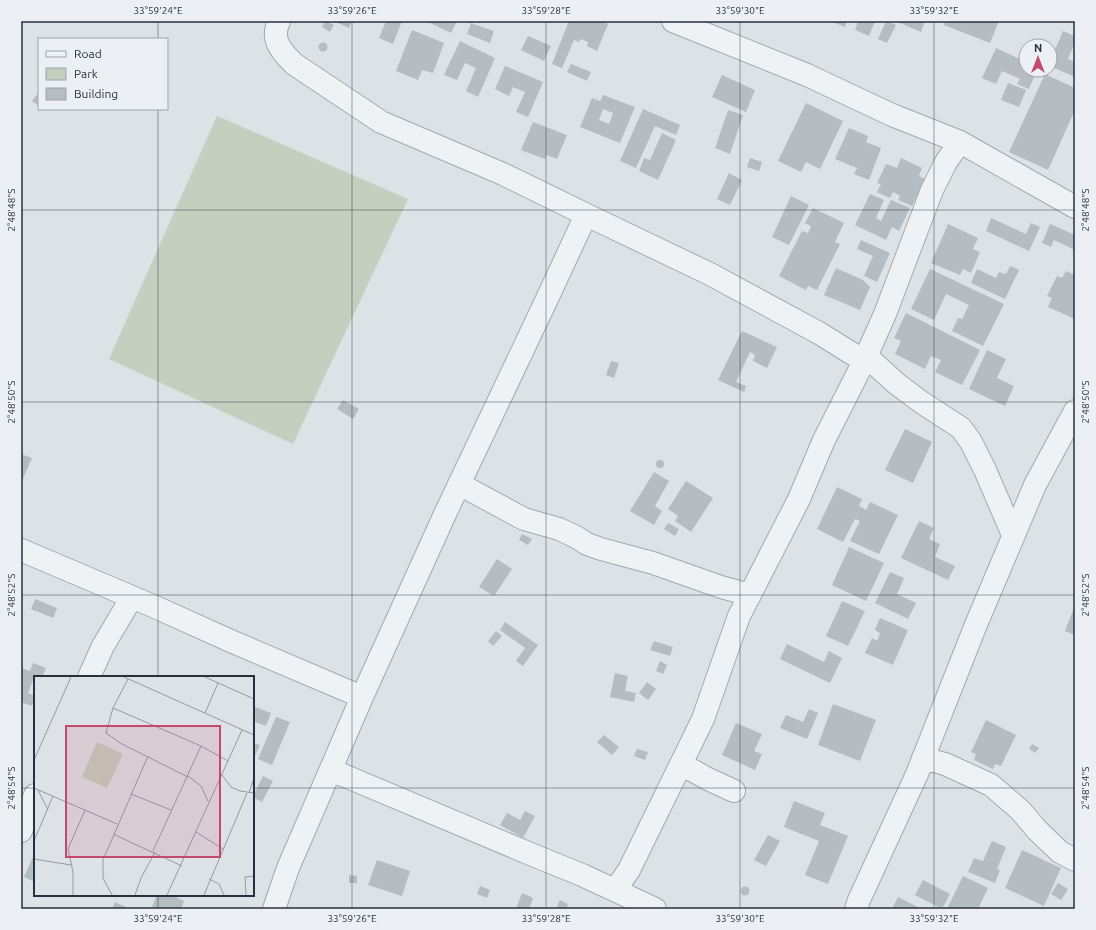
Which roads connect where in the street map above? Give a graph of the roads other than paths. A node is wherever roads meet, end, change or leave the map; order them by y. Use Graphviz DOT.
graph roads {
  1 [pos="279,21"];
  2 [pos="673,21"];
  3 [pos="960,142"];
  4 [pos="1075,207"];
  5 [pos="586,215"];
  6 [pos="865,358"];
  7 [pos="1075,411"];
  8 [pos="459,484"];
  9 [pos="1013,535"];
  10 [pos="21,550"];
  11 [pos="750,595"];
  12 [pos="132,597"];
  13 [pos="89,676"];
  14 [pos="362,698"];
  15 [pos="923,758"];
  16 [pos="681,764"];
  17 [pos="331,770"];
  18 [pos="734,791"];
  19 [pos="34,798"];
  20 [pos="21,832"];
  21 [pos="1075,860"];
  22 [pos="625,899"];
  23 [pos="274,909"];
  24 [pos="655,909"];
  25 [pos="856,909"];
  1 -- 5 [label="street"];
  2 -- 3 [label="street"];
  3 -- 4 [label="street"];
  3 -- 6 [label="street"];
  5 -- 6 [label="street"];
  5 -- 8 [label="street"];
  6 -- 9 [label="street"];
  6 -- 11 [label="street"];
  7 -- 9 [label="street"];
  8 -- 11 [label="street"];
  8 -- 14 [label="street"];
  9 -- 15 [label="street"];
  10 -- 12 [label="street"];
  11 -- 16 [label="street"];
  12 -- 13 [label="street"];
  12 -- 14 [label="street"];
  14 -- 17 [label="street"];
  15 -- 21 [label="street"];
  15 -- 25 [label="street"];
  16 -- 18 [label="street"];
  16 -- 22 [label="street"];
  17 -- 22 [label="street"];
  17 -- 23 [label="street"];
  19 -- 20 [label="street"];
  22 -- 24 [label="street"];
}
